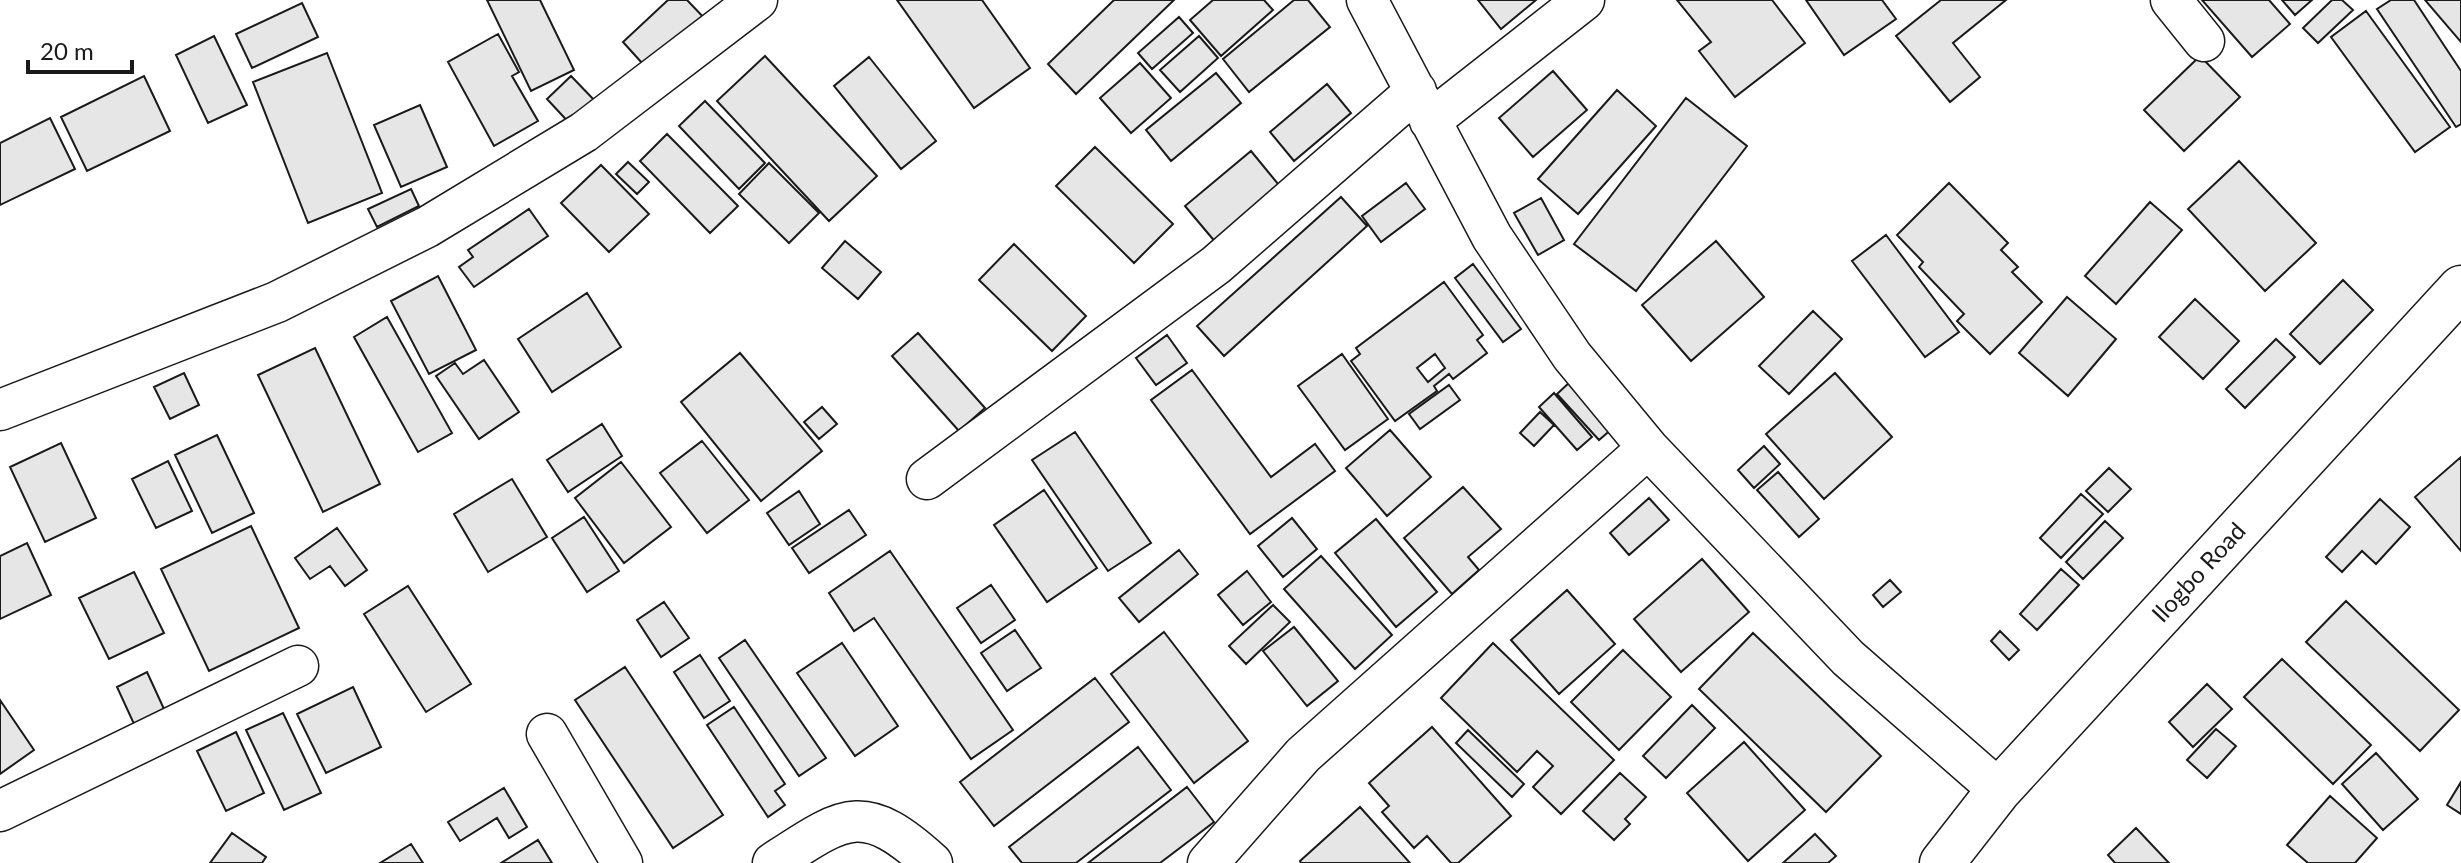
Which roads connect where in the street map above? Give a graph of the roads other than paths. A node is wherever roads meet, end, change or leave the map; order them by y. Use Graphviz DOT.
graph roads {
  1 [pos="757,0"];
  2 [pos="1367,0"];
  3 [pos="1584,0"];
  4 [pos="2171,0"];
  5 [pos="2204,41"];
  6 [pos="1423,106"];
  7 [pos="2461,288"];
  8 [pos="0,410"];
  9 [pos="1648,448"];
  10 [pos="927,479"];
  11 [pos="298,666"];
  12 [pos="547,734"];
  13 [pos="1999,790"];
  14 [pos="0,811"];
  15 [pos="622,863"];
  16 [pos="773,863"];
  17 [pos="932,863"];
  18 [pos="1208,863"];
  19 [pos="1942,863"];
  1 -- 8 [label="street"];
  2 -- 6 [label="street"];
  3 -- 6 [label="street"];
  4 -- 5 [label="street"];
  6 -- 9 [label="street"];
  6 -- 10 [label="street"];
  7 -- 13 [label="main road, Ilogbo Road"];
  9 -- 13 [label="street"];
  9 -- 18 [label="street"];
  11 -- 14 [label="street"];
  12 -- 15 [label="street"];
  13 -- 19 [label="main road, Ilogbo Road"];
  16 -- 17 [label="street"];
}
